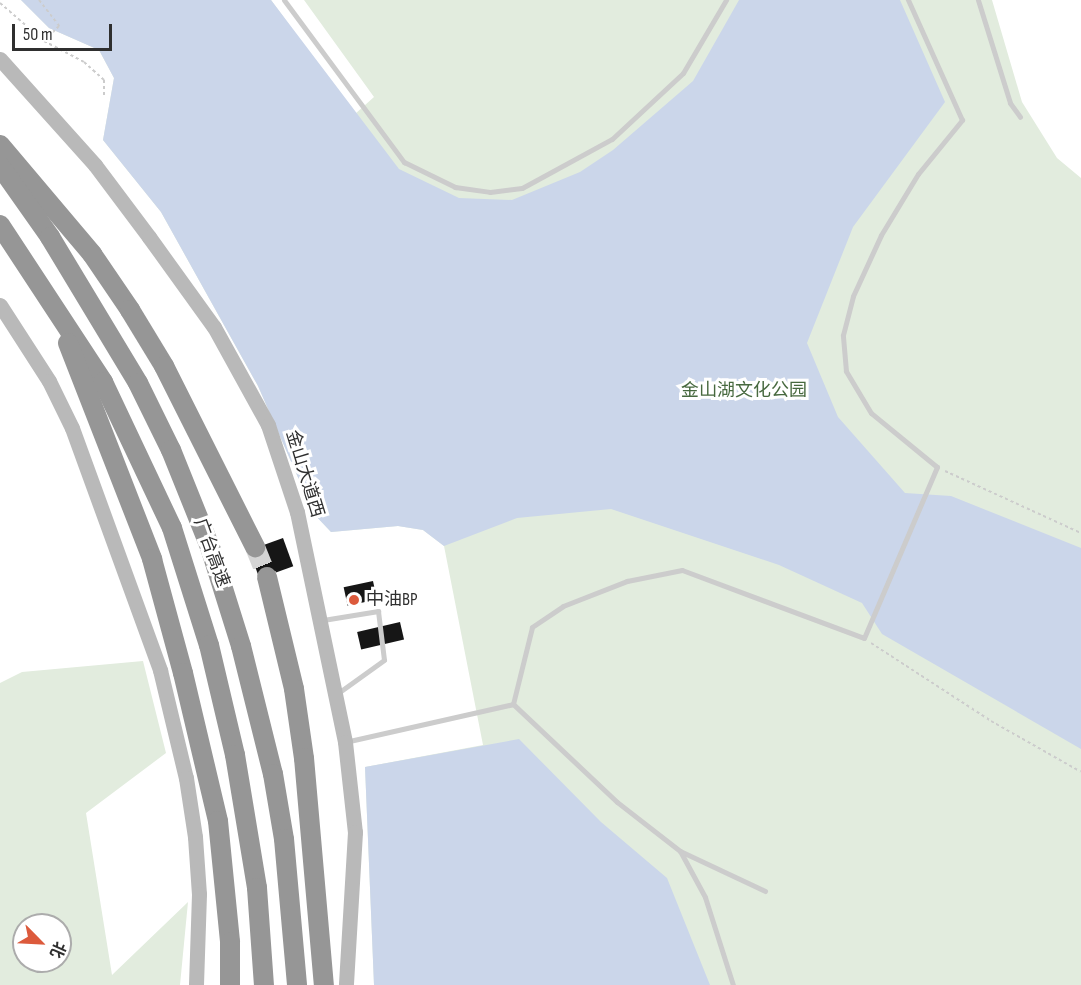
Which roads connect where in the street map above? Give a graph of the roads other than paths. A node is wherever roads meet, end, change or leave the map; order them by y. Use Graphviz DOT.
graph roads {
  1 [pos="284,0"];
  2 [pos="726,0"];
  3 [pos="908,0"];
  4 [pos="978,0"];
  5 [pos="0,59"];
  6 [pos="1020,117"];
  7 [pos="0,146"];
  8 [pos="0,166"];
  9 [pos="0,225"];
  10 [pos="50,299"];
  11 [pos="0,305"];
  12 [pos="255,547"];
  13 [pos="267,577"];
  14 [pos="322,621"];
  15 [pos="336,694"];
  16 [pos="513,704"];
  17 [pos="345,742"];
  18 [pos="680,851"];
  19 [pos="765,891"];
  20 [pos="196,985"];
  21 [pos="230,985"];
  22 [pos="264,985"];
  23 [pos="297,985"];
  24 [pos="324,985"];
  25 [pos="346,985"];
  26 [pos="733,985"];
  1 -- 2 [label="lane"];
  3 -- 16 [label="lane"];
  4 -- 6 [label="lane"];
  5 -- 14 [label="main road, 金山大道西"];
  7 -- 12 [label="highway"];
  8 -- 23 [label="highway, 广台高速"];
  9 -- 10 [label="highway, 广台高速"];
  10 -- 21 [label="highway"];
  10 -- 22 [label="highway, 广台高速"];
  11 -- 20 [label="main road"];
  13 -- 24 [label="highway"];
  14 -- 15 [label="main road, 金山大道西"];
  14 -- 15 [label="lane"];
  15 -- 17 [label="main road, 金山大道西"];
  16 -- 17 [label="lane"];
  16 -- 18 [label="lane"];
  17 -- 25 [label="main road, 金山大道西"];
  18 -- 19 [label="lane"];
  18 -- 26 [label="lane"];
}
